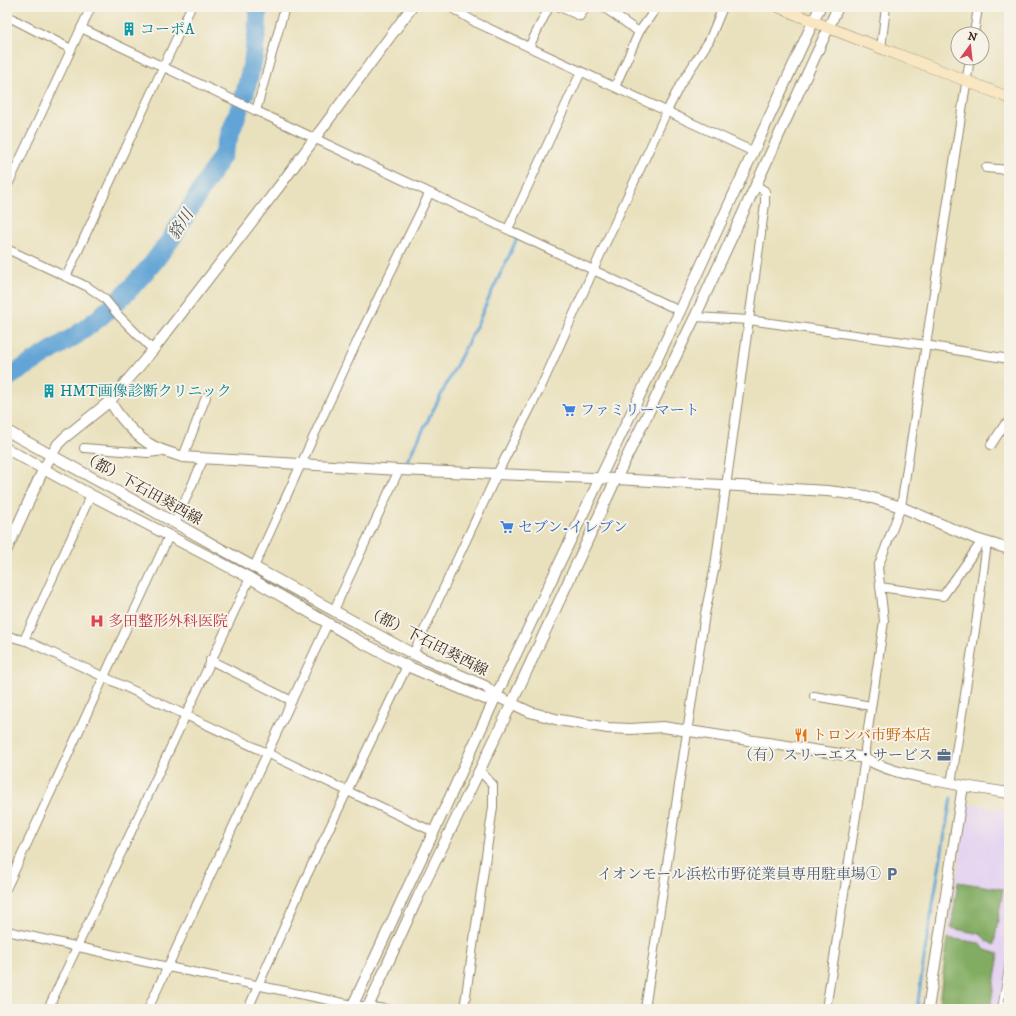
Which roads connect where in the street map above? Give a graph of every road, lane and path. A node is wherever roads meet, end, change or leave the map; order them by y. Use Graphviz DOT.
graph roads {
  1 [pos="92,7"];
  2 [pos="191,7"];
  3 [pos="285,7"];
  4 [pos="412,7"];
  5 [pos="450,7"];
  6 [pos="549,7"];
  7 [pos="560,7"];
  8 [pos="586,7"];
  9 [pos="603,7"];
  10 [pos="657,7"];
  11 [pos="723,7"];
  12 [pos="779,7"];
  13 [pos="820,7"];
  14 [pos="838,7"];
  15 [pos="886,7"];
  16 [pos="978,7"];
  17 [pos="7,16"];
  18 [pos="812,22"];
  19 [pos="975,26"];
  20 [pos="81,28"];
  21 [pos="828,28"];
  22 [pos="639,32"];
  23 [pos="529,47"];
  24 [pos="881,48"];
  25 [pos="71,49"];
  26 [pos="969,66"];
  27 [pos="163,67"];
  28 [pos="581,72"];
  29 [pos="967,81"];
  30 [pos="615,86"];
  31 [pos="1009,98"];
  32 [pos="253,110"];
  33 [pos="667,111"];
  34 [pos="314,139"];
  35 [pos="754,152"];
  36 [pos="986,168"];
  37 [pos="1009,170"];
  38 [pos="756,186"];
  39 [pos="7,187"];
  40 [pos="429,194"];
  41 [pos="508,229"];
  42 [pos="7,249"];
  43 [pos="594,269"];
  44 [pos="66,277"];
  45 [pos="680,311"];
  46 [pos="695,317"];
  47 [pos="749,320"];
  48 [pos="925,345"];
  49 [pos="152,350"];
  50 [pos="1009,359"];
  51 [pos="206,397"];
  52 [pos="110,401"];
  53 [pos="1009,425"];
  54 [pos="7,431"];
  55 [pos="991,445"];
  56 [pos="84,448"];
  57 [pos="7,449"];
  58 [pos="165,451"];
  59 [pos="51,455"];
  60 [pos="184,457"];
  61 [pos="204,458"];
  62 [pos="302,464"];
  63 [pos="44,470"];
  64 [pos="399,470"];
  65 [pos="497,474"];
  66 [pos="600,478"];
  67 [pos="616,479"];
  68 [pos="725,485"];
  69 [pos="91,495"];
  70 [pos="901,508"];
  71 [pos="175,523"];
  72 [pos="169,536"];
  73 [pos="984,542"];
  74 [pos="7,549"];
  75 [pos="1009,549"];
  76 [pos="254,568"];
  77 [pos="250,578"];
  78 [pos="880,587"];
  79 [pos="334,610"];
  80 [pos="328,623"];
  81 [pos="7,636"];
  82 [pos="24,640"];
  83 [pos="413,654"];
  84 [pos="210,660"];
  85 [pos="407,666"];
  86 [pos="103,676"];
  87 [pos="496,696"];
  88 [pos="814,696"];
  89 [pos="292,701"];
  90 [pos="512,702"];
  91 [pos="871,706"];
  92 [pos="184,715"];
  93 [pos="687,730"];
  94 [pos="267,753"];
  95 [pos="865,758"];
  96 [pos="479,770"];
  97 [pos="951,784"];
  98 [pos="963,786"];
  99 [pos="347,791"];
  100 [pos="1009,793"];
  101 [pos="434,832"];
  102 [pos="7,887"];
  103 [pos="7,931"];
  104 [pos="77,947"];
  105 [pos="1009,955"];
  106 [pos="168,968"];
  107 [pos="259,986"];
  108 [pos="352,1007"];
  109 [pos="368,1008"];
  110 [pos="48,1009"];
  111 [pos="148,1009"];
  112 [pos="248,1009"];
  113 [pos="387,1009"];
  114 [pos="464,1009"];
  115 [pos="645,1009"];
  116 [pos="826,1009"];
  117 [pos="928,1009"];
  118 [pos="1000,1009"];
  1 -- 20 [label="street"];
  2 -- 27 [label="street"];
  3 -- 32 [label="street"];
  4 -- 34 [label="street"];
  5 -- 23 [label="street"];
  6 -- 23 [label="street"];
  7 -- 8 [label="street"];
  9 -- 22 [label="street"];
  10 -- 22 [label="street"];
  11 -- 33 [label="street"];
  12 -- 18 [label="main road"];
  13 -- 18 [label="street"];
  14 -- 21 [label="street"];
  15 -- 24 [label="street"];
  16 -- 19 [label="street"];
  17 -- 25 [label="street"];
  18 -- 21 [label="main road"];
  18 -- 35 [label="street"];
  20 -- 25 [label="street"];
  20 -- 27 [label="street"];
  21 -- 24 [label="main road"];
  21 -- 38 [label="street"];
  22 -- 30 [label="street"];
  23 -- 28 [label="street"];
  24 -- 29 [label="main road"];
  25 -- 39 [label="street"];
  26 -- 29 [label="street"];
  27 -- 32 [label="street"];
  27 -- 44 [label="street"];
  28 -- 30 [label="street"];
  28 -- 41 [label="street"];
  29 -- 31 [label="main road"];
  29 -- 48 [label="street"];
  30 -- 33 [label="street"];
  32 -- 34 [label="street"];
  33 -- 35 [label="street"];
  33 -- 43 [label="street"];
  34 -- 40 [label="street"];
  34 -- 49 [label="street"];
  35 -- 45 [label="street"];
  36 -- 37 [label="street"];
  38 -- 46 [label="street"];
  38 -- 47 [label="street"];
  40 -- 41 [label="street"];
  40 -- 62 [label="street"];
  41 -- 43 [label="street"];
  42 -- 44 [label="street"];
  43 -- 45 [label="street"];
  43 -- 65 [label="street"];
  44 -- 49 [label="street"];
  45 -- 66 [label="street"];
  46 -- 47 [label="street"];
  46 -- 67 [label="street"];
  47 -- 48 [label="street"];
  47 -- 68 [label="street"];
  48 -- 50 [label="street"];
  48 -- 70 [label="street"];
  49 -- 52 [label="street"];
  51 -- 60 [label="street"];
  52 -- 58 [label="street"];
  52 -- 59 [label="street"];
  53 -- 55 [label="street"];
  54 -- 59 [label="street, （都）下石田葵西線"];
  56 -- 58 [label="street"];
  57 -- 63 [label="street, （都）下石田葵西線"];
  58 -- 60 [label="street"];
  59 -- 63 [label="street"];
  59 -- 71 [label="street, （都）下石田葵西線"];
  60 -- 61 [label="street"];
  61 -- 62 [label="street"];
  61 -- 71 [label="street"];
  62 -- 64 [label="street"];
  62 -- 76 [label="street"];
  63 -- 69 [label="street, （都）下石田葵西線"];
  63 -- 74 [label="street"];
  64 -- 65 [label="street"];
  64 -- 79 [label="street"];
  65 -- 66 [label="street"];
  65 -- 83 [label="street"];
  66 -- 67 [label="street"];
  66 -- 87 [label="street"];
  67 -- 68 [label="street"];
  67 -- 90 [label="street"];
  68 -- 70 [label="street"];
  68 -- 93 [label="street"];
  69 -- 72 [label="street, （都）下石田葵西線"];
  69 -- 82 [label="street"];
  70 -- 73 [label="street"];
  70 -- 78 [label="street"];
  71 -- 76 [label="street, （都）下石田葵西線"];
  72 -- 77 [label="street, （都）下石田葵西線"];
  72 -- 86 [label="street"];
  73 -- 75 [label="street"];
  73 -- 78 [label="street"];
  73 -- 97 [label="street"];
  76 -- 79 [label="street, （都）下石田葵西線"];
  77 -- 80 [label="street, （都）下石田葵西線"];
  77 -- 84 [label="street"];
  78 -- 91 [label="street"];
  79 -- 83 [label="street, （都）下石田葵西線"];
  80 -- 85 [label="street, （都）下石田葵西線"];
  80 -- 89 [label="street"];
  81 -- 82 [label="street"];
  82 -- 86 [label="street"];
  83 -- 87 [label="street, （都）下石田葵西線"];
  84 -- 89 [label="street"];
  84 -- 92 [label="street"];
  85 -- 87 [label="street, （都）下石田葵西線"];
  85 -- 99 [label="street"];
  86 -- 92 [label="street"];
  86 -- 102 [label="street"];
  87 -- 90 [label="street"];
  87 -- 101 [label="street"];
  88 -- 91 [label="street"];
  89 -- 94 [label="street"];
  90 -- 93 [label="street"];
  90 -- 96 [label="street"];
  91 -- 95 [label="street"];
  92 -- 94 [label="street"];
  92 -- 104 [label="street"];
  93 -- 95 [label="street"];
  93 -- 115 [label="street"];
  94 -- 99 [label="street"];
  94 -- 106 [label="street"];
  95 -- 97 [label="street"];
  95 -- 116 [label="street"];
  96 -- 109 [label="street"];
  96 -- 114 [label="street"];
  97 -- 98 [label="street"];
  98 -- 100 [label="street"];
  98 -- 117 [label="street"];
  99 -- 101 [label="street"];
  99 -- 107 [label="street"];
  101 -- 108 [label="street"];
  103 -- 104 [label="street"];
  104 -- 106 [label="street"];
  104 -- 110 [label="street"];
  105 -- 118 [label="lane"];
  106 -- 107 [label="street"];
  106 -- 111 [label="street"];
  107 -- 108 [label="street"];
  107 -- 112 [label="street"];
  108 -- 109 [label="street"];
  109 -- 113 [label="street"];
}
